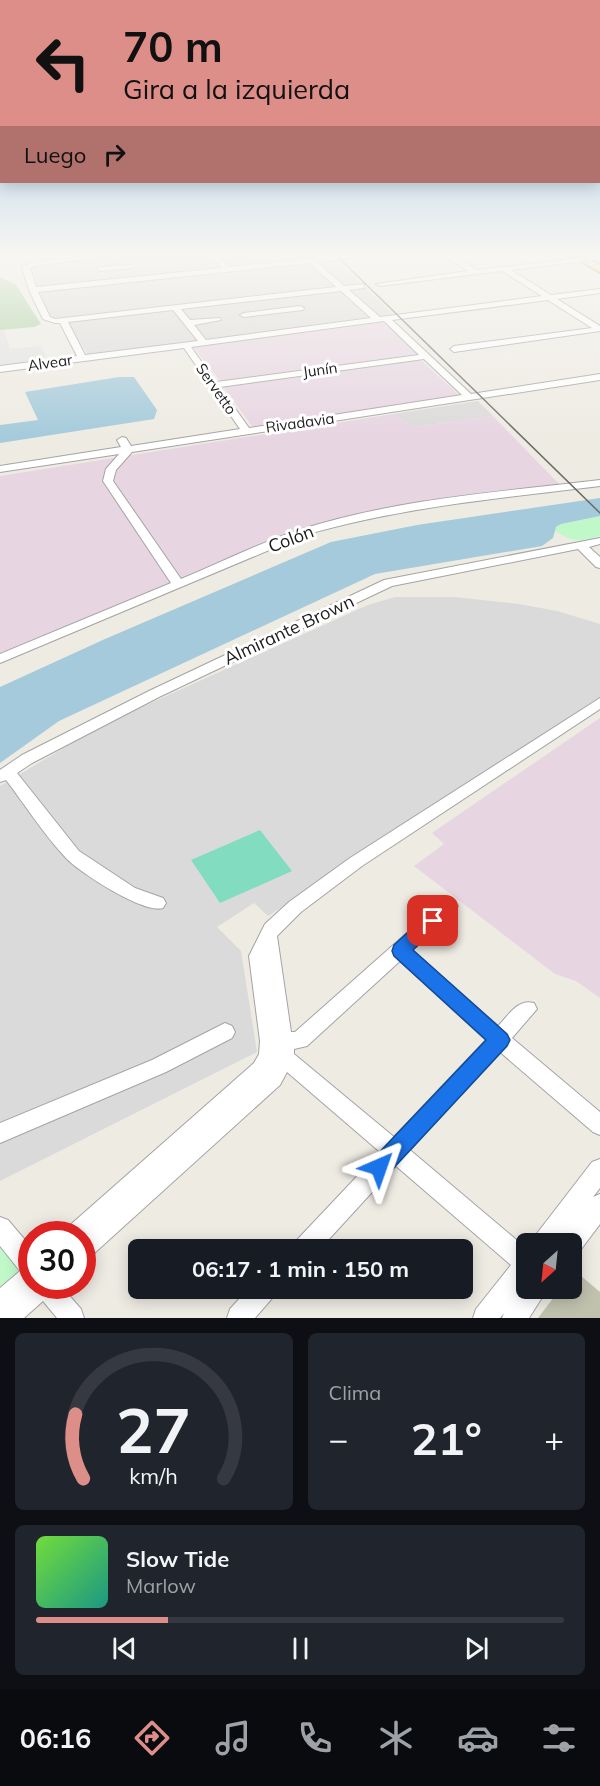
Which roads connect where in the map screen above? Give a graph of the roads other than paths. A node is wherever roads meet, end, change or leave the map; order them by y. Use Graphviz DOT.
graph roads {
  1 [pos="46,318"];
  2 [pos="84,318"];
  3 [pos="184,318"];
  4 [pos="258,318"];
  5 [pos="288,318"];
  6 [pos="379,318"];
  7 [pos="401,318"];
  8 [pos="581,318"];
  9 [pos="63,320"];
  10 [pos="216,320"];
  11 [pos="382,320"];
  12 [pos="283,322"];
  13 [pos="188,323"];
  14 [pos="600,329"];
  15 [pos="204,343"];
  16 [pos="186,345"];
  17 [pos="454,349"];
  18 [pos="427,356"];
  19 [pos="82,358"];
  20 [pos="0,369"];
  21 [pos="600,377"];
  22 [pos="212,385"];
  23 [pos="470,398"];
  24 [pos="246,431"];
  25 [pos="125,445"];
  26 [pos="0,469"];
  27 [pos="600,483"];
  28 [pos="594,544"];
  29 [pos="600,564"];
  30 [pos="178,585"];
  31 [pos="0,659"];
  32 [pos="600,702"];
  33 [pos="4,774"];
  34 [pos="157,903"];
  35 [pos="449,906"];
  36 [pos="401,951"];
  37 [pos="527,1009"];
  38 [pos="225,1032"];
  39 [pos="500,1040"];
  40 [pos="277,1049"];
  41 [pos="600,1125"];
  42 [pos="0,1133"];
  43 [pos="395,1151"];
  44 [pos="600,1170"];
  45 [pos="600,1205"];
  46 [pos="91,1221"];
  47 [pos="0,1228"];
  48 [pos="551,1233"];
  49 [pos="579,1233"];
  50 [pos="96,1236"];
  51 [pos="313,1239"];
  52 [pos="18,1249"];
  53 [pos="516,1255"];
  54 [pos="516,1277"];
  55 [pos="18,1288"];
  56 [pos="29,1299"];
  57 [pos="55,1299"];
  58 [pos="256,1299"];
  59 [pos="528,1299"];
  60 [pos="0,1304"];
  61 [pos="6,1318"];
  62 [pos="72,1318"];
  63 [pos="239,1318"];
  64 [pos="485,1318"];
  65 [pos="514,1318"];
  1 -- 9 [label="street"];
  2 -- 9 [label="street"];
  3 -- 13 [label="street, Servetto"];
  4 -- 12 [label="street"];
  5 -- 12 [label="street"];
  6 -- 11 [label="street"];
  7 -- 11 [label="street, Alvear"];
  8 -- 14 [label="street"];
  9 -- 19 [label="street"];
  10 -- 13 [label="street"];
  11 -- 12 [label="street, Alvear"];
  11 -- 18 [label="street"];
  12 -- 15 [label="street, Alvear"];
  13 -- 15 [label="street, Servetto"];
  14 -- 17 [label="street"];
  15 -- 16 [label="street, Alvear"];
  16 -- 19 [label="street, Alvear"];
  16 -- 22 [label="street, Servetto"];
  18 -- 22 [label="street, Junín"];
  18 -- 23 [label="street"];
  19 -- 20 [label="street, Alvear"];
  21 -- 23 [label="street, Rivadavia"];
  22 -- 24 [label="street, Servetto"];
  23 -- 24 [label="street, Rivadavia"];
  24 -- 25 [label="street, Rivadavia"];
  25 -- 26 [label="street, Rivadavia"];
  25 -- 30 [label="street"];
  27 -- 30 [label="street, Colón"];
  28 -- 29 [label="street"];
  28 -- 33 [label="street, Almirante Brown"];
  30 -- 31 [label="street, Colón"];
  32 -- 40 [label="street"];
  33 -- 34 [label="street"];
  35 -- 36 [label="street"];
  36 -- 39 [label="street"];
  36 -- 40 [label="street"];
  37 -- 39 [label="street"];
  38 -- 42 [label="street"];
  39 -- 41 [label="street"];
  39 -- 43 [label="street"];
  40 -- 43 [label="street"];
  40 -- 46 [label="street"];
  40 -- 50 [label="street"];
  43 -- 51 [label="street"];
  43 -- 53 [label="street"];
  44 -- 48 [label="street"];
  45 -- 49 [label="street"];
  47 -- 52 [label="street"];
  54 -- 64 [label="street"];
  55 -- 60 [label="street"];
  56 -- 61 [label="street"];
  57 -- 62 [label="street"];
  58 -- 63 [label="street"];
  59 -- 65 [label="street"];
}
